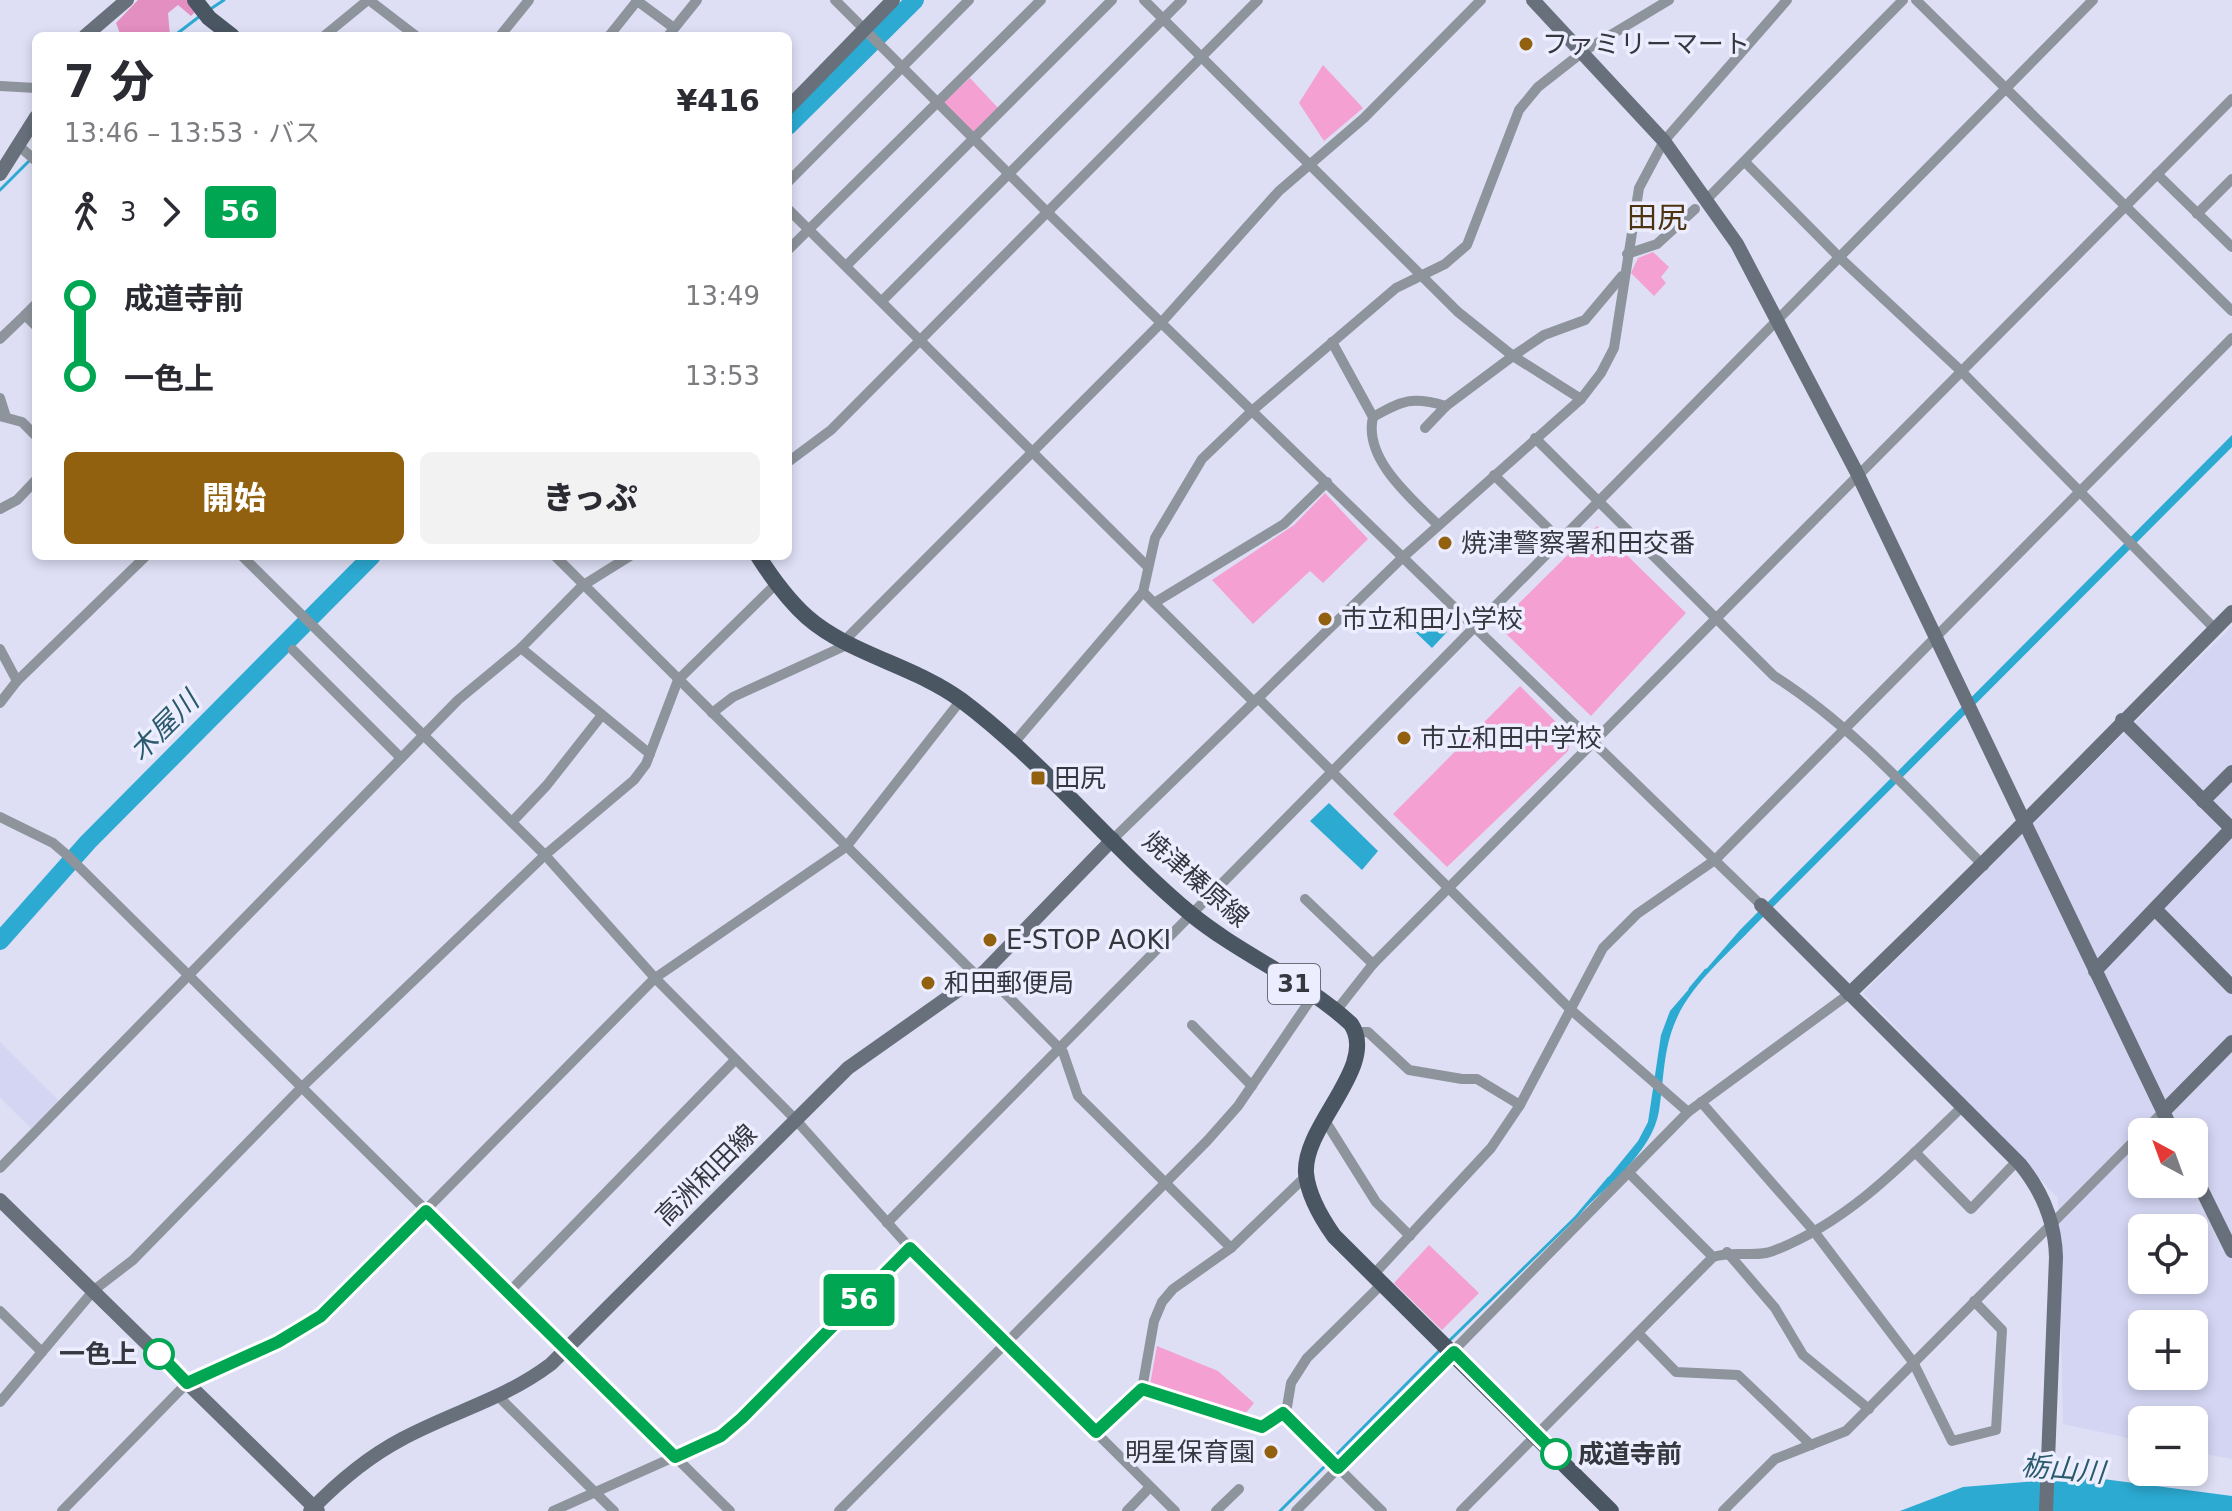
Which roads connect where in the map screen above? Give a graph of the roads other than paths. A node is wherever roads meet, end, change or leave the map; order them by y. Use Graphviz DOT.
graph roads {
  1 [pos="127,0"];
  2 [pos="195,0"];
  3 [pos="369,0"];
  4 [pos="529,0"];
  5 [pos="636,0"];
  6 [pos="697,0"];
  7 [pos="835,0"];
  8 [pos="893,0"];
  9 [pos="969,0"];
  10 [pos="1041,0"];
  11 [pos="1112,0"];
  12 [pos="1144,0"];
  13 [pos="1182,0"];
  14 [pos="1258,0"];
  15 [pos="1481,0"];
  16 [pos="1533,0"];
  17 [pos="1669,0"];
  18 [pos="1787,0"];
  19 [pos="1903,0"];
  20 [pos="1916,0"];
  21 [pos="2093,0"];
  22 [pos="1163,19"];
  23 [pos="864,29"];
  24 [pos="90,32"];
  25 [pos="227,32"];
  26 [pos="329,32"];
  27 [pos="411,32"];
  28 [pos="503,32"];
  29 [pos="612,32"];
  30 [pos="671,32"];
  31 [pos="1584,51"];
  32 [pos="1201,57"];
  33 [pos="903,67"];
  34 [pos="0,86"];
  35 [pos="32,88"];
  36 [pos="2006,88"];
  37 [pos="2232,99"];
  38 [pos="938,103"];
  39 [pos="792,104"];
  40 [pos="32,124"];
  41 [pos="974,139"];
  42 [pos="1664,141"];
  43 [pos="19,146"];
  44 [pos="32,157"];
  45 [pos="1745,162"];
  46 [pos="1308,164"];
  47 [pos="0,174"];
  48 [pos="1009,174"];
  49 [pos="2157,174"];
  50 [pos="792,178"];
  51 [pos="2232,179"];
  52 [pos="1701,204"];
  53 [pos="2125,206"];
  54 [pos="792,213"];
  55 [pos="1048,213"];
  56 [pos="2197,214"];
  57 [pos="808,230"];
  58 [pos="792,246"];
  59 [pos="2232,247"];
  60 [pos="1627,254"];
  61 [pos="1838,256"];
  62 [pos="847,265"];
  63 [pos="1624,274"];
  64 [pos="1420,277"];
  65 [pos="882,301"];
  66 [pos="32,308"];
  67 [pos="2232,311"];
  68 [pos="25,315"];
  69 [pos="1779,318"];
  70 [pos="32,322"];
  71 [pos="1161,323"];
  72 [pos="2232,338"];
  73 [pos="0,339"];
  74 [pos="921,340"];
  75 [pos="1332,342"];
  76 [pos="1513,356"];
  77 [pos="1960,370"];
  78 [pos="0,398"];
  79 [pos="1581,399"];
  80 [pos="1446,406"];
  81 [pos="1253,410"];
  82 [pos="3,416"];
  83 [pos="1373,417"];
  84 [pos="1425,428"];
  85 [pos="32,432"];
  86 [pos="1535,438"];
  87 [pos="1033,452"];
  88 [pos="792,459"];
  89 [pos="1857,473"];
  90 [pos="1494,475"];
  91 [pos="1327,482"];
  92 [pos="32,484"];
  93 [pos="2079,494"];
  94 [pos="1596,500"];
  95 [pos="0,509"];
  96 [pos="1438,525"];
  97 [pos="1559,539"];
  98 [pos="1402,558"];
  99 [pos="142,560"];
  100 [pos="246,560"];
  101 [pos="559,560"];
  102 [pos="624,560"];
  103 [pos="761,560"];
  104 [pos="1148,567"];
  105 [pos="776,584"];
  106 [pos="582,586"];
  107 [pos="1143,592"];
  108 [pos="1154,603"];
  109 [pos="2232,612"];
  110 [pos="1716,619"];
  111 [pos="1476,624"];
  112 [pos="2215,629"];
  113 [pos="1935,640"];
  114 [pos="848,641"];
  115 [pos="521,648"];
  116 [pos="0,649"];
  117 [pos="293,650"];
  118 [pos="678,680"];
  119 [pos="17,681"];
  120 [pos="961,700"];
  121 [pos="1256,700"];
  122 [pos="0,703"];
  123 [pos="712,713"];
  124 [pos="602,715"];
  125 [pos="2122,720"];
  126 [pos="1845,729"];
  127 [pos="424,735"];
  128 [pos="1594,740"];
  129 [pos="1013,744"];
  130 [pos="650,754"];
  131 [pos="401,758"];
  132 [pos="1329,771"];
  133 [pos="2232,772"];
  134 [pos="2203,801"];
  135 [pos="0,817"];
  136 [pos="512,822"];
  137 [pos="2026,825"];
  138 [pos="2232,829"];
  139 [pos="1113,839"];
  140 [pos="846,847"];
  141 [pos="545,855"];
  142 [pos="1715,860"];
  143 [pos="1984,866"];
  144 [pos="1448,889"];
  145 [pos="1305,899"];
  146 [pos="1761,905"];
  147 [pos="2156,910"];
  148 [pos="1190,913"];
  149 [pos="1373,964"];
  150 [pos="2095,971"];
  151 [pos="981,974"];
  152 [pos="189,977"];
  153 [pos="655,978"];
  154 [pos="2232,987"];
  155 [pos="1849,994"];
  156 [pos="1313,996"];
  157 [pos="1570,1009"];
  158 [pos="1336,1011"];
  159 [pos="1192,1025"];
  160 [pos="1357,1032"];
  161 [pos="2232,1042"];
  162 [pos="1059,1048"];
  163 [pos="735,1060"];
  164 [pos="1252,1086"];
  165 [pos="301,1088"];
  166 [pos="1701,1102"];
  167 [pos="1520,1105"];
  168 [pos="1963,1106"];
  169 [pos="1688,1112"];
  170 [pos="2163,1112"];
  171 [pos="2157,1118"];
  172 [pos="2166,1118"];
  173 [pos="795,1119"];
  174 [pos="1324,1119"];
  175 [pos="2128,1148"];
  176 [pos="1915,1152"];
  177 [pos="2017,1161"];
  178 [pos="0,1168"];
  179 [pos="1630,1174"];
  180 [pos="1306,1176"];
  181 [pos="1165,1184"];
  182 [pos="2206,1198"];
  183 [pos="0,1200"];
  184 [pos="426,1211"];
  185 [pos="887,1223"];
  186 [pos="2051,1225"];
  187 [pos="1813,1230"];
  188 [pos="1410,1236"];
  189 [pos="2231,1247"];
  190 [pos="910,1248"];
  191 [pos="1231,1248"];
  192 [pos="1727,1252"];
  193 [pos="1713,1257"];
  194 [pos="1379,1278"];
  195 [pos="94,1290"];
  196 [pos="510,1291"];
  197 [pos="1974,1301"];
  198 [pos="0,1311"];
  199 [pos="1638,1333"];
  200 [pos="1006,1343"];
  201 [pos="568,1348"];
  202 [pos="42,1352"];
  203 [pos="1454,1352"];
  204 [pos="1913,1362"];
  205 [pos="187,1383"];
  206 [pos="1142,1389"];
  207 [pos="499,1397"];
  208 [pos="0,1402"];
  209 [pos="1869,1409"];
  210 [pos="1283,1413"];
  211 [pos="1096,1432"];
  212 [pos="1538,1435"];
  213 [pos="1811,1445"];
  214 [pos="675,1457"];
  215 [pos="1338,1468"];
  216 [pos="1150,1487"];
  217 [pos="1239,1489"];
  218 [pos="594,1492"];
  219 [pos="314,1510"];
  220 [pos="62,1511"];
  221 [pos="553,1511"];
  222 [pos="614,1511"];
  223 [pos="730,1511"];
  224 [pos="839,1511"];
  225 [pos="1127,1511"];
  226 [pos="1175,1511"];
  227 [pos="1216,1511"];
  228 [pos="1296,1511"];
  229 [pos="1382,1511"];
  230 [pos="1461,1511"];
  231 [pos="1611,1511"];
  232 [pos="1723,1511"];
  233 [pos="2046,1511"];
  1 -- 24 [label="street"];
  2 -- 25 [label="main road"];
  3 -- 26 [label="street"];
  3 -- 27 [label="street"];
  4 -- 28 [label="street"];
  5 -- 29 [label="street"];
  5 -- 30 [label="street"];
  6 -- 30 [label="street"];
  7 -- 23 [label="street"];
  8 -- 23 [label="street"];
  9 -- 33 [label="street"];
  10 -- 38 [label="street"];
  11 -- 41 [label="street"];
  12 -- 22 [label="street"];
  13 -- 22 [label="street"];
  14 -- 32 [label="street"];
  15 -- 46 [label="street"];
  16 -- 31 [label="street"];
  17 -- 31 [label="street"];
  18 -- 42 [label="street"];
  19 -- 45 [label="street"];
  20 -- 36 [label="street"];
  21 -- 36 [label="street"];
  22 -- 32 [label="street"];
  22 -- 48 [label="street"];
  23 -- 33 [label="street"];
  23 -- 39 [label="street"];
  31 -- 42 [label="street"];
  31 -- 64 [label="street"];
  32 -- 46 [label="street"];
  32 -- 55 [label="street"];
  33 -- 38 [label="street"];
  33 -- 50 [label="street"];
  34 -- 35 [label="street"];
  36 -- 53 [label="street"];
  36 -- 61 [label="street"];
  37 -- 49 [label="street"];
  38 -- 41 [label="street"];
  38 -- 57 [label="street"];
  40 -- 43 [label="street"];
  41 -- 48 [label="street"];
  41 -- 62 [label="street"];
  42 -- 52 [label="street"];
  42 -- 60 [label="street"];
  43 -- 44 [label="street"];
  43 -- 47 [label="street"];
  45 -- 52 [label="street"];
  45 -- 61 [label="street"];
  46 -- 64 [label="street"];
  46 -- 71 [label="street"];
  48 -- 55 [label="street"];
  48 -- 65 [label="street"];
  49 -- 53 [label="street"];
  49 -- 56 [label="street"];
  51 -- 56 [label="street"];
  52 -- 60 [label="street"];
  52 -- 69 [label="street"];
  53 -- 67 [label="street"];
  53 -- 77 [label="street"];
  54 -- 57 [label="street"];
  55 -- 71 [label="street"];
  55 -- 74 [label="street"];
  56 -- 59 [label="street"];
  57 -- 58 [label="street"];
  57 -- 62 [label="street"];
  60 -- 63 [label="street"];
  61 -- 69 [label="street"];
  61 -- 77 [label="street"];
  62 -- 65 [label="street"];
  63 -- 76 [label="street"];
  63 -- 79 [label="street"];
  64 -- 75 [label="street"];
  64 -- 76 [label="street"];
  65 -- 74 [label="street"];
  66 -- 68 [label="street"];
  68 -- 70 [label="street"];
  68 -- 73 [label="street"];
  69 -- 89 [label="street"];
  69 -- 94 [label="street"];
  71 -- 81 [label="street"];
  71 -- 87 [label="street"];
  72 -- 93 [label="street"];
  74 -- 87 [label="street"];
  74 -- 88 [label="street"];
  75 -- 81 [label="street"];
  75 -- 83 [label="street"];
  76 -- 79 [label="street"];
  76 -- 80 [label="street"];
  77 -- 89 [label="street"];
  77 -- 93 [label="street"];
  78 -- 82 [label="street"];
  79 -- 86 [label="street"];
  80 -- 83 [label="street"];
  80 -- 84 [label="street"];
  81 -- 91 [label="street"];
  81 -- 104 [label="street"];
  82 -- 85 [label="street"];
  83 -- 96 [label="street"];
  86 -- 90 [label="street"];
  86 -- 94 [label="street"];
  87 -- 104 [label="street"];
  87 -- 114 [label="street"];
  89 -- 110 [label="street"];
  89 -- 113 [label="street"];
  90 -- 96 [label="street"];
  90 -- 97 [label="street"];
  91 -- 98 [label="street"];
  91 -- 108 [label="street"];
  92 -- 95 [label="street"];
  93 -- 112 [label="street"];
  93 -- 113 [label="street"];
  94 -- 97 [label="street"];
  94 -- 110 [label="street"];
  96 -- 98 [label="street"];
  97 -- 111 [label="street"];
  98 -- 111 [label="street"];
  98 -- 121 [label="street"];
  99 -- 119 [label="street"];
  100 -- 127 [label="street"];
  101 -- 106 [label="street"];
  102 -- 106 [label="street"];
  103 -- 105 [label="main road, 焼津榛原線 / 31"];
  104 -- 107 [label="street"];
  105 -- 114 [label="main road, 焼津榛原線 / 31"];
  105 -- 118 [label="street"];
  106 -- 115 [label="street"];
  106 -- 118 [label="street"];
  107 -- 108 [label="street"];
  107 -- 129 [label="street"];
  108 -- 121 [label="street"];
  109 -- 112 [label="street"];
  110 -- 126 [label="street"];
  110 -- 128 [label="street"];
  111 -- 128 [label="street"];
  111 -- 132 [label="street"];
  112 -- 125 [label="street"];
  113 -- 126 [label="street"];
  113 -- 137 [label="street"];
  114 -- 120 [label="main road, 焼津榛原線 / 31"];
  114 -- 123 [label="street"];
  115 -- 124 [label="street"];
  115 -- 127 [label="street"];
  116 -- 119 [label="street"];
  117 -- 131 [label="street"];
  118 -- 123 [label="street"];
  118 -- 130 [label="street"];
  119 -- 122 [label="street"];
  120 -- 129 [label="main road, 焼津榛原線 / 31"];
  120 -- 140 [label="street"];
  121 -- 132 [label="street"];
  121 -- 139 [label="street"];
  123 -- 140 [label="street"];
  124 -- 130 [label="street"];
  124 -- 136 [label="street"];
  125 -- 134 [label="street"];
  125 -- 137 [label="street"];
  126 -- 142 [label="street"];
  126 -- 143 [label="street"];
  127 -- 131 [label="street"];
  127 -- 136 [label="street"];
  128 -- 142 [label="street"];
  128 -- 144 [label="street"];
  129 -- 139 [label="main road, 焼津榛原線 / 31"];
  130 -- 141 [label="street"];
  131 -- 152 [label="street"];
  132 -- 144 [label="street"];
  132 -- 148 [label="street"];
  133 -- 134 [label="street"];
  134 -- 138 [label="street"];
  135 -- 152 [label="street"];
  136 -- 141 [label="street"];
  137 -- 143 [label="street"];
  137 -- 150 [label="street"];
  138 -- 147 [label="street"];
  139 -- 148 [label="main road, 焼津榛原線 / 31"];
  139 -- 151 [label="street, 高洲和田線"];
  140 -- 151 [label="street"];
  140 -- 153 [label="street"];
  141 -- 153 [label="street"];
  141 -- 165 [label="street"];
  142 -- 146 [label="street"];
  142 -- 157 [label="street"];
  143 -- 155 [label="street"];
  144 -- 149 [label="street"];
  144 -- 157 [label="street"];
  145 -- 149 [label="street"];
  146 -- 155 [label="street"];
  147 -- 150 [label="street"];
  147 -- 154 [label="street"];
  148 -- 156 [label="main road, 焼津榛原線 / 31"];
  148 -- 162 [label="street"];
  149 -- 158 [label="street"];
  150 -- 170 [label="street"];
  151 -- 162 [label="street"];
  151 -- 173 [label="street, 高洲和田線"];
  152 -- 165 [label="street"];
  152 -- 178 [label="street"];
  153 -- 163 [label="street"];
  153 -- 184 [label="street"];
  155 -- 166 [label="street"];
  155 -- 168 [label="street"];
  156 -- 158 [label="main road, 焼津榛原線 / 31"];
  156 -- 164 [label="street"];
  157 -- 167 [label="street"];
  157 -- 169 [label="street"];
  158 -- 160 [label="main road, 焼津榛原線 / 31"];
  159 -- 164 [label="street"];
  160 -- 167 [label="street"];
  160 -- 174 [label="main road"];
  161 -- 170 [label="street"];
  162 -- 181 [label="street"];
  162 -- 185 [label="street"];
  163 -- 173 [label="street"];
  163 -- 196 [label="street"];
  164 -- 181 [label="street"];
  165 -- 184 [label="street"];
  165 -- 195 [label="street"];
  166 -- 169 [label="street"];
  166 -- 187 [label="street"];
  167 -- 188 [label="street"];
  168 -- 176 [label="street"];
  168 -- 177 [label="street"];
  169 -- 179 [label="street"];
  170 -- 171 [label="street"];
  170 -- 172 [label="street"];
  173 -- 185 [label="street"];
  173 -- 201 [label="street, 高洲和田線"];
  174 -- 180 [label="main road"];
  174 -- 188 [label="street"];
  175 -- 186 [label="street"];
  176 -- 177 [label="street"];
  176 -- 187 [label="street"];
  177 -- 186 [label="street"];
  179 -- 193 [label="street"];
  179 -- 203 [label="street"];
  180 -- 191 [label="street"];
  180 -- 194 [label="main road"];
  181 -- 191 [label="street"];
  181 -- 200 [label="street"];
  182 -- 189 [label="street"];
  183 -- 195 [label="street"];
  184 -- 196 [label="street"];
  184 -- 205 [label="street"];
  185 -- 190 [label="street"];
  186 -- 197 [label="street"];
  186 -- 233 [label="street"];
  187 -- 192 [label="street"];
  187 -- 204 [label="street"];
  188 -- 194 [label="street"];
  190 -- 200 [label="street"];
  190 -- 214 [label="street"];
  191 -- 206 [label="street"];
  192 -- 193 [label="street"];
  192 -- 209 [label="street"];
  193 -- 199 [label="street"];
  194 -- 203 [label="main road"];
  194 -- 210 [label="street"];
  195 -- 202 [label="street"];
  195 -- 205 [label="street"];
  196 -- 201 [label="street"];
  197 -- 204 [label="street"];
  197 -- 204 [label="street"];
  198 -- 202 [label="street"];
  199 -- 212 [label="street"];
  199 -- 213 [label="street"];
  200 -- 211 [label="street"];
  200 -- 224 [label="street"];
  201 -- 207 [label="street, 高洲和田線"];
  201 -- 214 [label="street"];
  202 -- 208 [label="street"];
  203 -- 212 [label="main road"];
  203 -- 215 [label="street"];
  204 -- 209 [label="street"];
  205 -- 219 [label="street"];
  205 -- 220 [label="street"];
  206 -- 210 [label="street"];
  206 -- 211 [label="street"];
  207 -- 218 [label="street"];
  207 -- 219 [label="street, 高洲和田線"];
  209 -- 213 [label="street"];
  210 -- 215 [label="street"];
  211 -- 216 [label="street"];
  212 -- 230 [label="street"];
  212 -- 231 [label="main road"];
  213 -- 232 [label="street"];
  214 -- 218 [label="street"];
  214 -- 223 [label="street"];
  215 -- 228 [label="street"];
  215 -- 229 [label="street"];
  216 -- 225 [label="street"];
  216 -- 226 [label="street"];
  217 -- 227 [label="street"];
  218 -- 221 [label="street"];
  218 -- 222 [label="street"];
}
